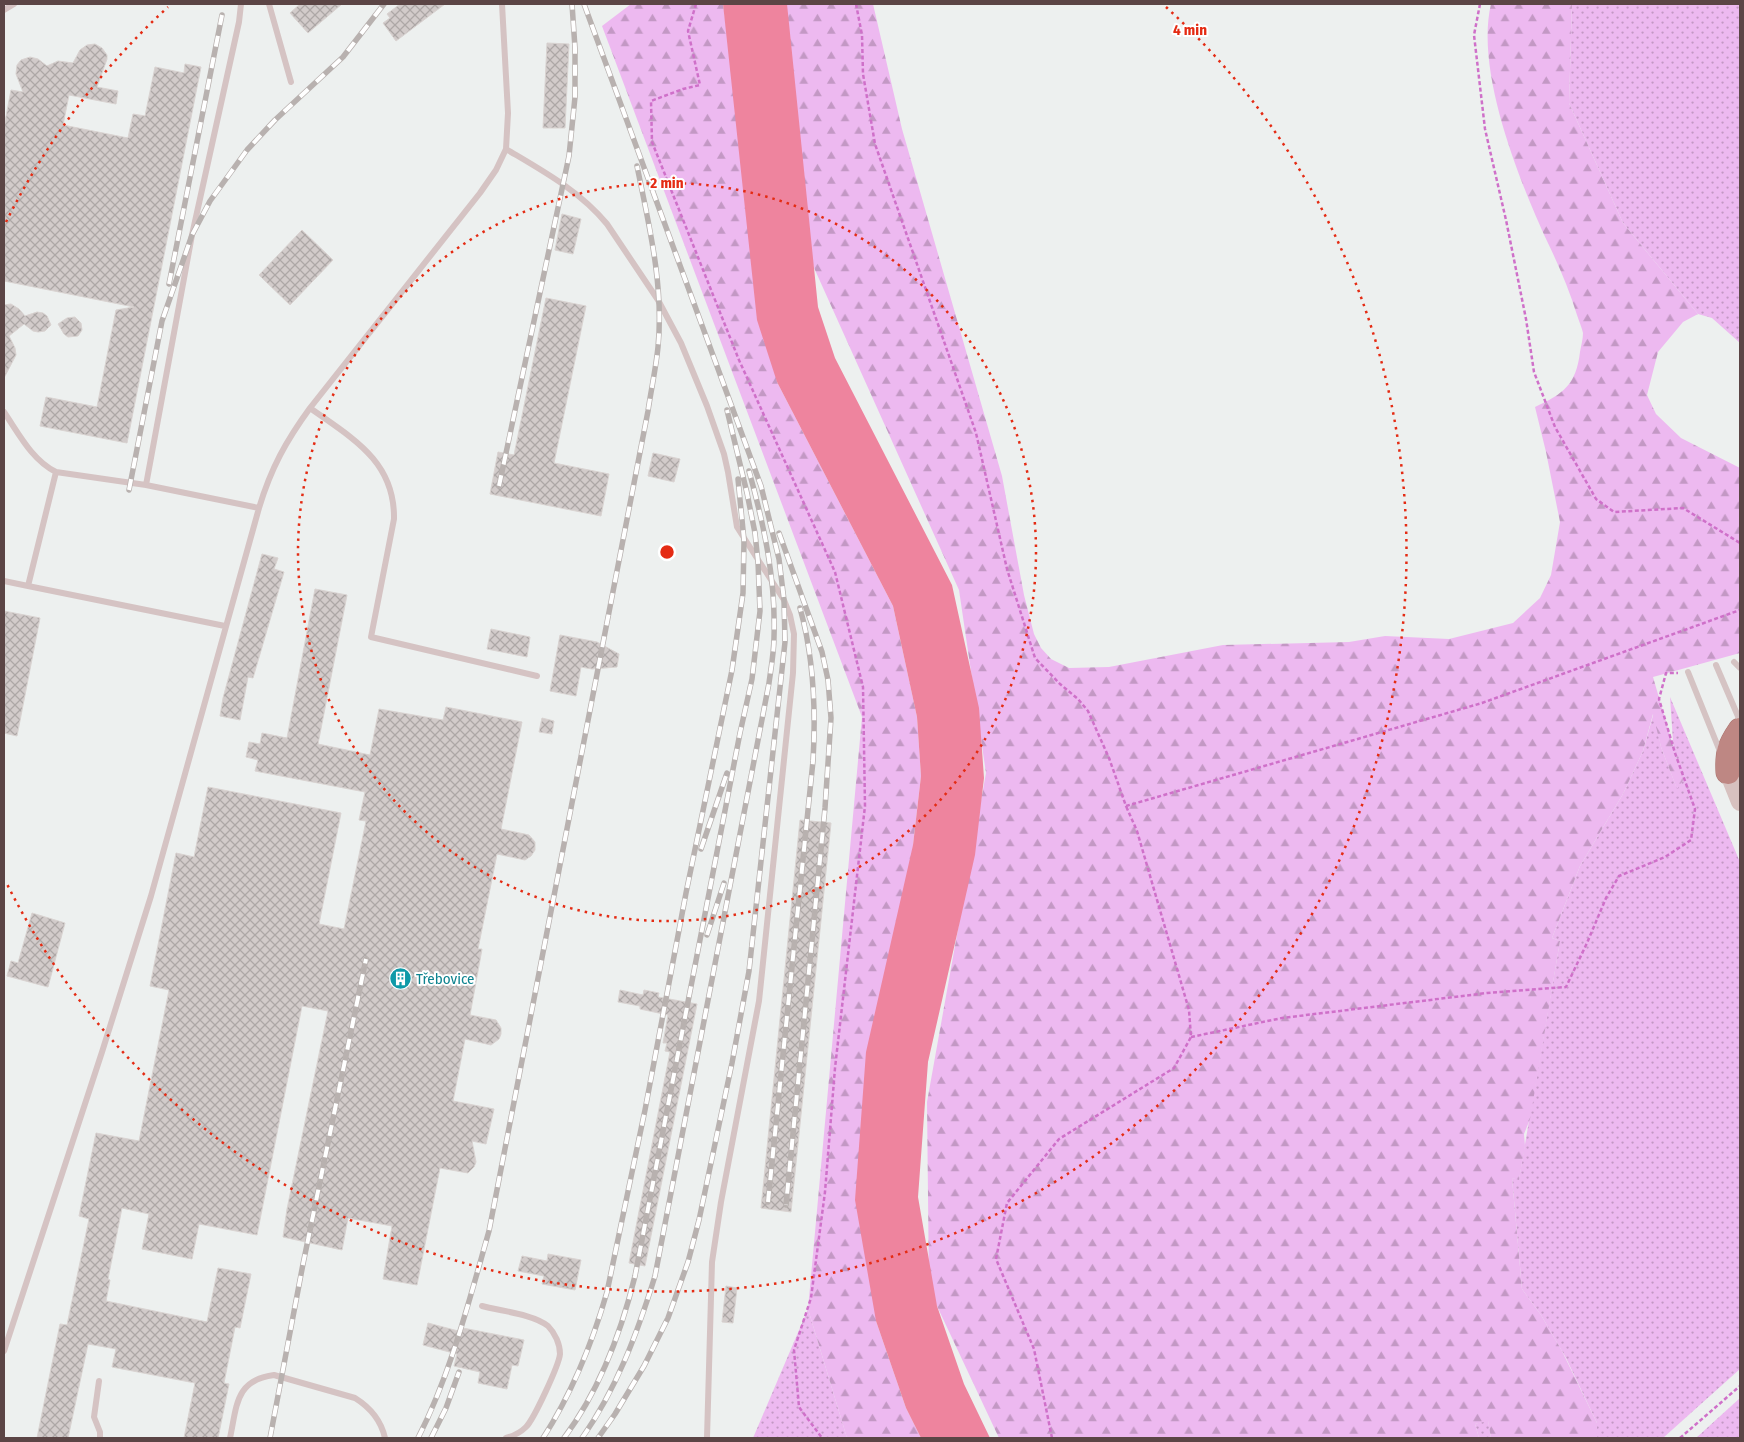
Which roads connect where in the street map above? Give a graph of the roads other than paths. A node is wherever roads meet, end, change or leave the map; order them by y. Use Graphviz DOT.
graph roads {
  1 [pos="14,4"];
  2 [pos="241,4"];
  3 [pos="269,4"];
  4 [pos="502,4"];
  5 [pos="4,10"];
  6 [pos="291,82"];
  7 [pos="506,149"];
  8 [pos="310,408"];
  9 [pos="4,412"];
  10 [pos="56,472"];
  11 [pos="146,485"];
  12 [pos="259,508"];
  13 [pos="4,581"];
  14 [pos="28,586"];
  15 [pos="225,626"];
  16 [pos="1734,662"];
  17 [pos="1716,665"];
  18 [pos="1740,668"];
  19 [pos="1688,672"];
  20 [pos="537,676"];
  21 [pos="1740,721"];
  22 [pos="1740,730"];
  23 [pos="1728,772"];
  24 [pos="1740,802"];
  25 [pos="482,1306"];
  26 [pos="4,1350"];
  27 [pos="99,1381"];
  28 [pos="100,1438"];
  29 [pos="230,1438"];
  30 [pos="385,1438"];
  31 [pos="506,1438"];
  32 [pos="708,1438"];
  1 -- 5 [label="lane"];
  2 -- 11 [label="lane"];
  3 -- 6 [label="lane"];
  4 -- 7 [label="lane"];
  7 -- 8 [label="lane"];
  7 -- 32 [label="lane"];
  8 -- 12 [label="lane"];
  8 -- 20 [label="lane"];
  9 -- 10 [label="lane"];
  10 -- 11 [label="lane"];
  10 -- 14 [label="lane"];
  11 -- 12 [label="lane"];
  12 -- 15 [label="lane"];
  13 -- 14 [label="lane"];
  14 -- 15 [label="lane"];
  15 -- 26 [label="lane"];
  16 -- 18 [label="lane"];
  17 -- 21 [label="lane"];
  19 -- 23 [label="lane"];
  22 -- 23 [label="highway"];
  23 -- 24 [label="main road"];
  25 -- 31 [label="lane"];
  27 -- 28 [label="lane"];
  29 -- 30 [label="lane"];
}
